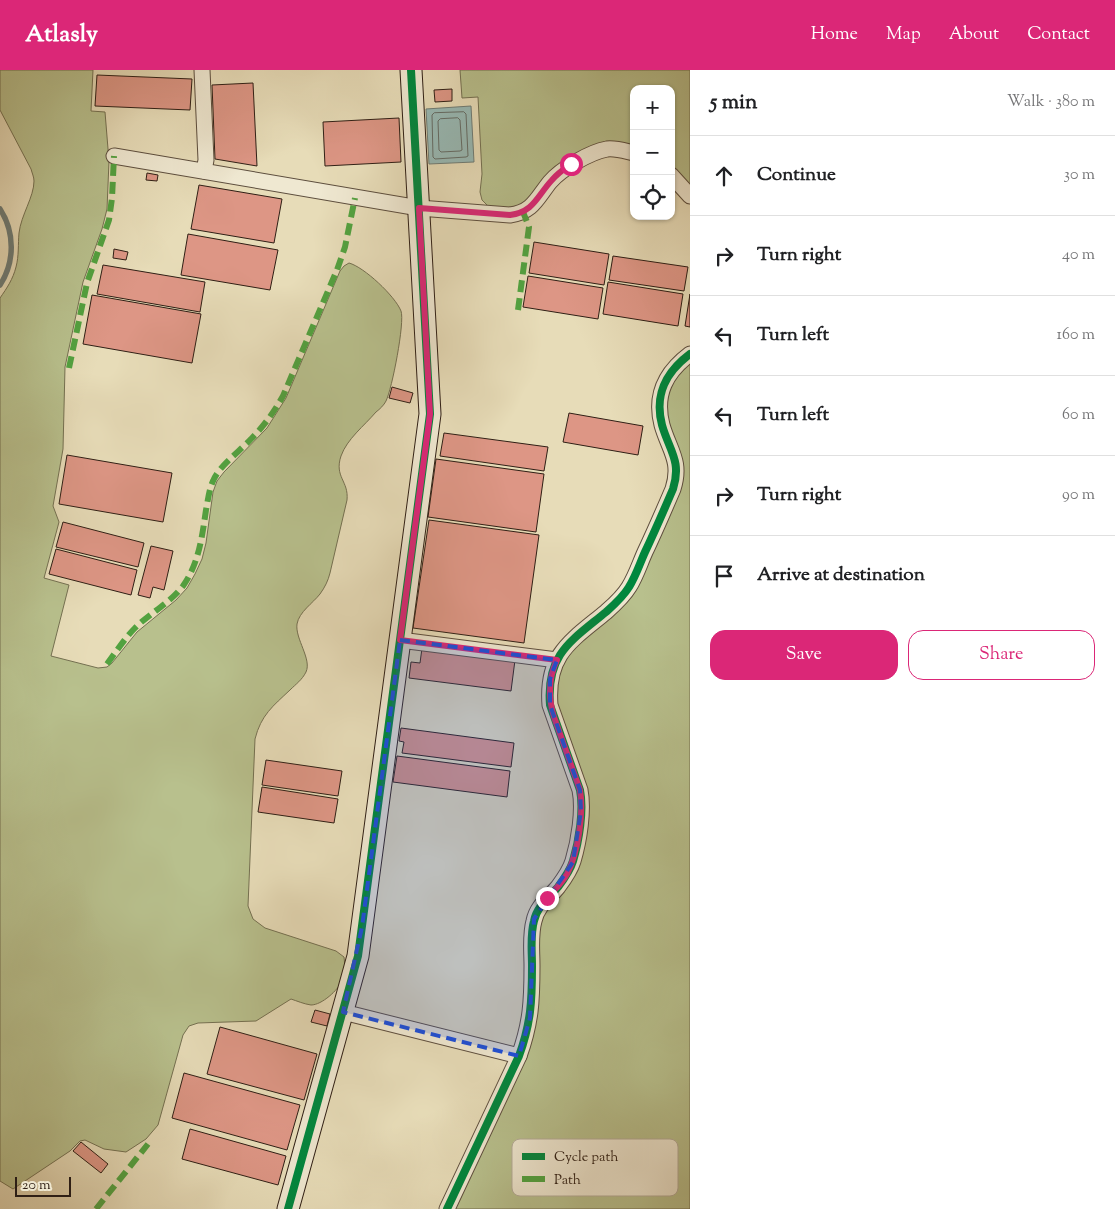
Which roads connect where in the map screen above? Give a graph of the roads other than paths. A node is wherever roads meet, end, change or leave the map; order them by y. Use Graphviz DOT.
graph roads {
  1 [pos="202,70"];
  2 [pos="411,70"];
  3 [pos="630,152"];
  4 [pos="114,156"];
  5 [pos="204,171"];
  6 [pos="675,179"];
  7 [pos="690,196"];
  8 [pos="419,208"];
  9 [pos="690,354"];
  10 [pos="400,640"];
  11 [pos="557,660"];
  12 [pos="343,1012"];
  13 [pos="519,1056"];
  14 [pos="288,1209"];
  15 [pos="447,1209"];
  1 -- 5 [label="street"];
  2 -- 8 [label="street"];
  3 -- 8 [label="street"];
  4 -- 5 [label="street"];
  5 -- 8 [label="street"];
  6 -- 7 [label="street"];
  8 -- 10 [label="street"];
  9 -- 11 [label="street"];
  10 -- 11 [label="street"];
  10 -- 12 [label="street"];
  11 -- 13 [label="street"];
  12 -- 13 [label="street"];
  12 -- 14 [label="street"];
  13 -- 15 [label="street"];
}
